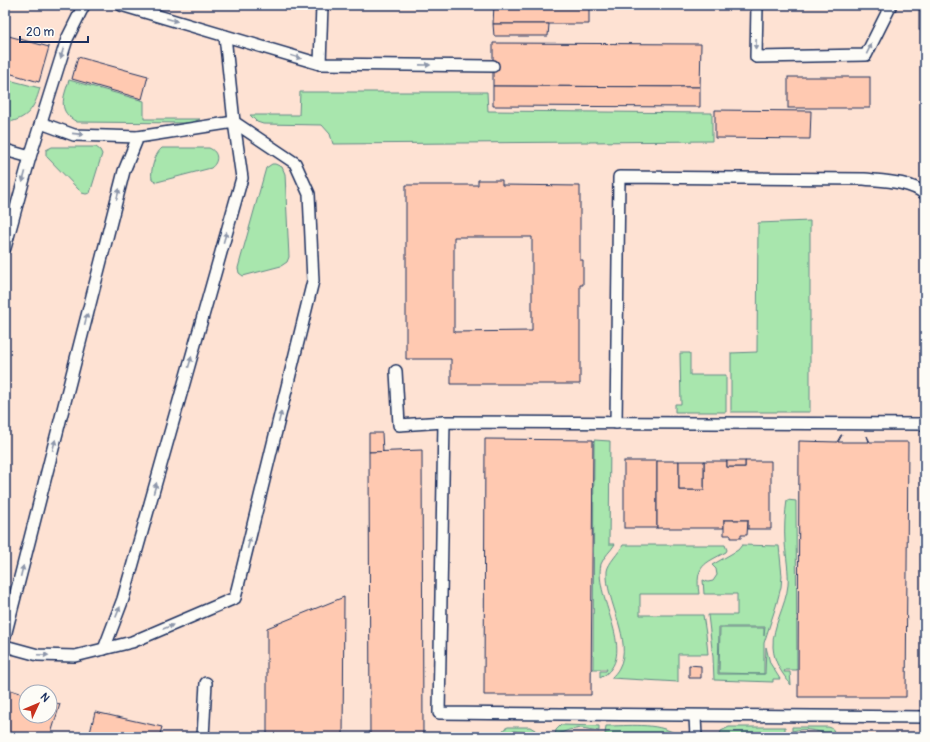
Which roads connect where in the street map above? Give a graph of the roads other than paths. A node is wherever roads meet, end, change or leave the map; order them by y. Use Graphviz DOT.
graph roads {
  1 [pos="84,5"];
  2 [pos="121,5"];
  3 [pos="322,5"];
  4 [pos="757,5"];
  5 [pos="890,5"];
  6 [pos="224,36"];
  7 [pos="320,64"];
  8 [pos="493,66"];
  9 [pos="234,122"];
  10 [pos="41,123"];
  11 [pos="138,136"];
  12 [pos="5,150"];
  13 [pos="30,157"];
  14 [pos="925,194"];
  15 [pos="5,248"];
  16 [pos="396,371"];
  17 [pos="444,422"];
  18 [pos="616,423"];
  19 [pos="925,424"];
  20 [pos="5,636"];
  21 [pos="5,646"];
  22 [pos="104,648"];
  23 [pos="206,684"];
  24 [pos="695,716"];
  25 [pos="925,717"];
  26 [pos="203,737"];
  27 [pos="696,737"];
  1 -- 10 [label="lane, one-way"];
  2 -- 6 [label="lane, one-way"];
  3 -- 7 [label="lane"];
  4 -- 5 [label="lane, one-way"];
  6 -- 7 [label="lane, one-way"];
  6 -- 9 [label="lane"];
  7 -- 8 [label="lane, one-way"];
  9 -- 11 [label="lane"];
  22 -- 9 [label="lane, one-way"];
  22 -- 9 [label="lane, one-way"];
  10 -- 11 [label="lane, one-way"];
  10 -- 13 [label="lane"];
  20 -- 11 [label="lane, one-way"];
  12 -- 13 [label="lane"];
  13 -- 15 [label="lane, one-way"];
  14 -- 18 [label="lane"];
  16 -- 17 [label="lane"];
  17 -- 18 [label="lane"];
  17 -- 24 [label="lane"];
  18 -- 19 [label="lane"];
  21 -- 22 [label="lane, one-way"];
  23 -- 26 [label="lane"];
  24 -- 25 [label="lane"];
  24 -- 27 [label="lane"];
}
